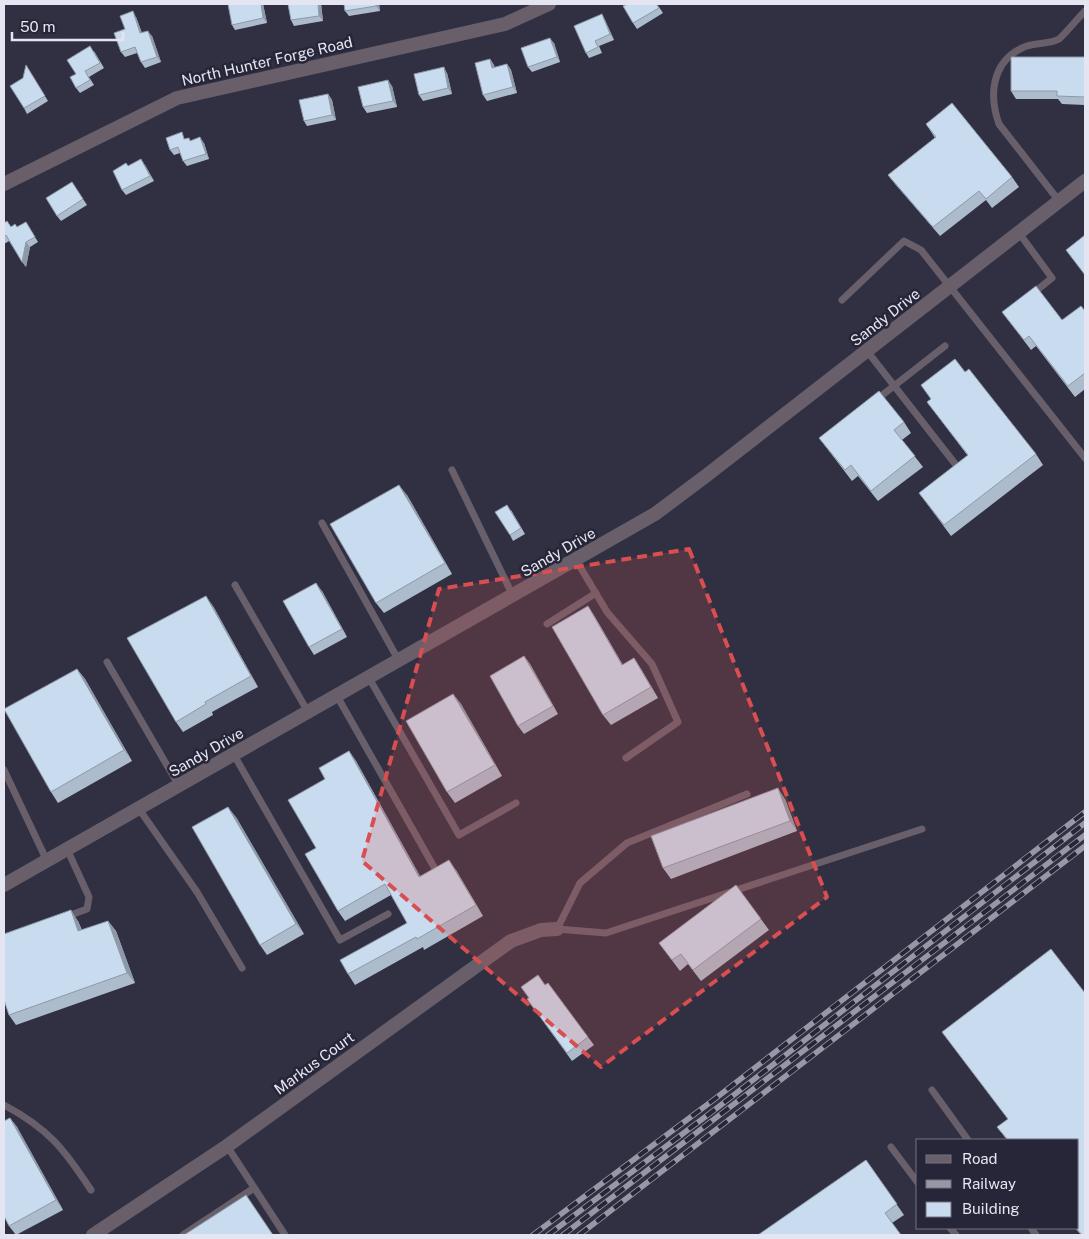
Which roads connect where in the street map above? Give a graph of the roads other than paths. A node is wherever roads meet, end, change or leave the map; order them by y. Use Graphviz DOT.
graph roads {
  1 [pos="549,4"];
  2 [pos="1085,10"];
  3 [pos="1085,181"];
  4 [pos="4,184"];
  5 [pos="1060,201"];
  6 [pos="1019,233"];
  7 [pos="950,286"];
  8 [pos="842,300"];
  9 [pos="1023,300"];
  10 [pos="945,346"];
  11 [pos="867,351"];
  12 [pos="894,386"];
  13 [pos="872,403"];
  14 [pos="1085,458"];
  15 [pos="956,465"];
  16 [pos="452,470"];
  17 [pos="322,523"];
  18 [pos="576,560"];
  19 [pos="235,585"];
  20 [pos="596,593"];
  21 [pos="513,596"];
  22 [pos="547,624"];
  23 [pos="399,661"];
  24 [pos="107,662"];
  25 [pos="369,678"];
  26 [pos="337,696"];
  27 [pos="308,713"];
  28 [pos="234,755"];
  29 [pos="626,758"];
  30 [pos="4,770"];
  31 [pos="179,786"];
  32 [pos="747,794"];
  33 [pos="516,803"];
  34 [pos="138,809"];
  35 [pos="922,829"];
  36 [pos="67,850"];
  37 [pos="47,861"];
  38 [pos="438,875"];
  39 [pos="4,885"];
  40 [pos="388,914"];
  41 [pos="59,919"];
  42 [pos="557,929"];
  43 [pos="242,968"];
  44 [pos="932,1090"];
  45 [pos="4,1105"];
  46 [pos="967,1139"];
  47 [pos="227,1146"];
  48 [pos="891,1147"];
  49 [pos="916,1180"];
  50 [pos="254,1188"];
  51 [pos="91,1190"];
  52 [pos="93,1235"];
  53 [pos="183,1235"];
  54 [pos="285,1235"];
  1 -- 4 [label="street, North Hunter Forge Road"];
  2 -- 5 [label="lane"];
  3 -- 5 [label="street, Sandy Drive"];
  5 -- 6 [label="street, Sandy Drive"];
  6 -- 7 [label="street, Sandy Drive"];
  6 -- 9 [label="lane"];
  7 -- 8 [label="lane"];
  7 -- 11 [label="street, Sandy Drive"];
  7 -- 14 [label="lane"];
  10 -- 12 [label="lane"];
  11 -- 12 [label="lane"];
  11 -- 18 [label="street, Sandy Drive"];
  12 -- 13 [label="lane"];
  12 -- 15 [label="lane"];
  16 -- 21 [label="lane"];
  17 -- 23 [label="lane"];
  18 -- 20 [label="lane"];
  18 -- 21 [label="street, Sandy Drive"];
  19 -- 27 [label="lane"];
  20 -- 22 [label="lane"];
  20 -- 29 [label="lane"];
  21 -- 23 [label="street, Sandy Drive"];
  23 -- 25 [label="street, Sandy Drive"];
  24 -- 31 [label="lane"];
  25 -- 26 [label="street, Sandy Drive"];
  25 -- 33 [label="lane"];
  26 -- 27 [label="street, Sandy Drive"];
  26 -- 38 [label="lane"];
  27 -- 28 [label="street, Sandy Drive"];
  28 -- 31 [label="street, Sandy Drive"];
  28 -- 40 [label="lane"];
  30 -- 37 [label="lane"];
  31 -- 34 [label="street, Sandy Drive"];
  32 -- 42 [label="lane"];
  34 -- 36 [label="street, Sandy Drive"];
  34 -- 43 [label="lane"];
  35 -- 42 [label="lane"];
  36 -- 37 [label="street, Sandy Drive"];
  36 -- 41 [label="lane"];
  37 -- 39 [label="street, Sandy Drive"];
  42 -- 47 [label="street, Markus Court"];
  44 -- 46 [label="lane"];
  45 -- 51 [label="lane"];
  47 -- 50 [label="lane"];
  47 -- 52 [label="street, Markus Court"];
  48 -- 49 [label="lane"];
  50 -- 53 [label="lane"];
  50 -- 54 [label="lane"];
}
